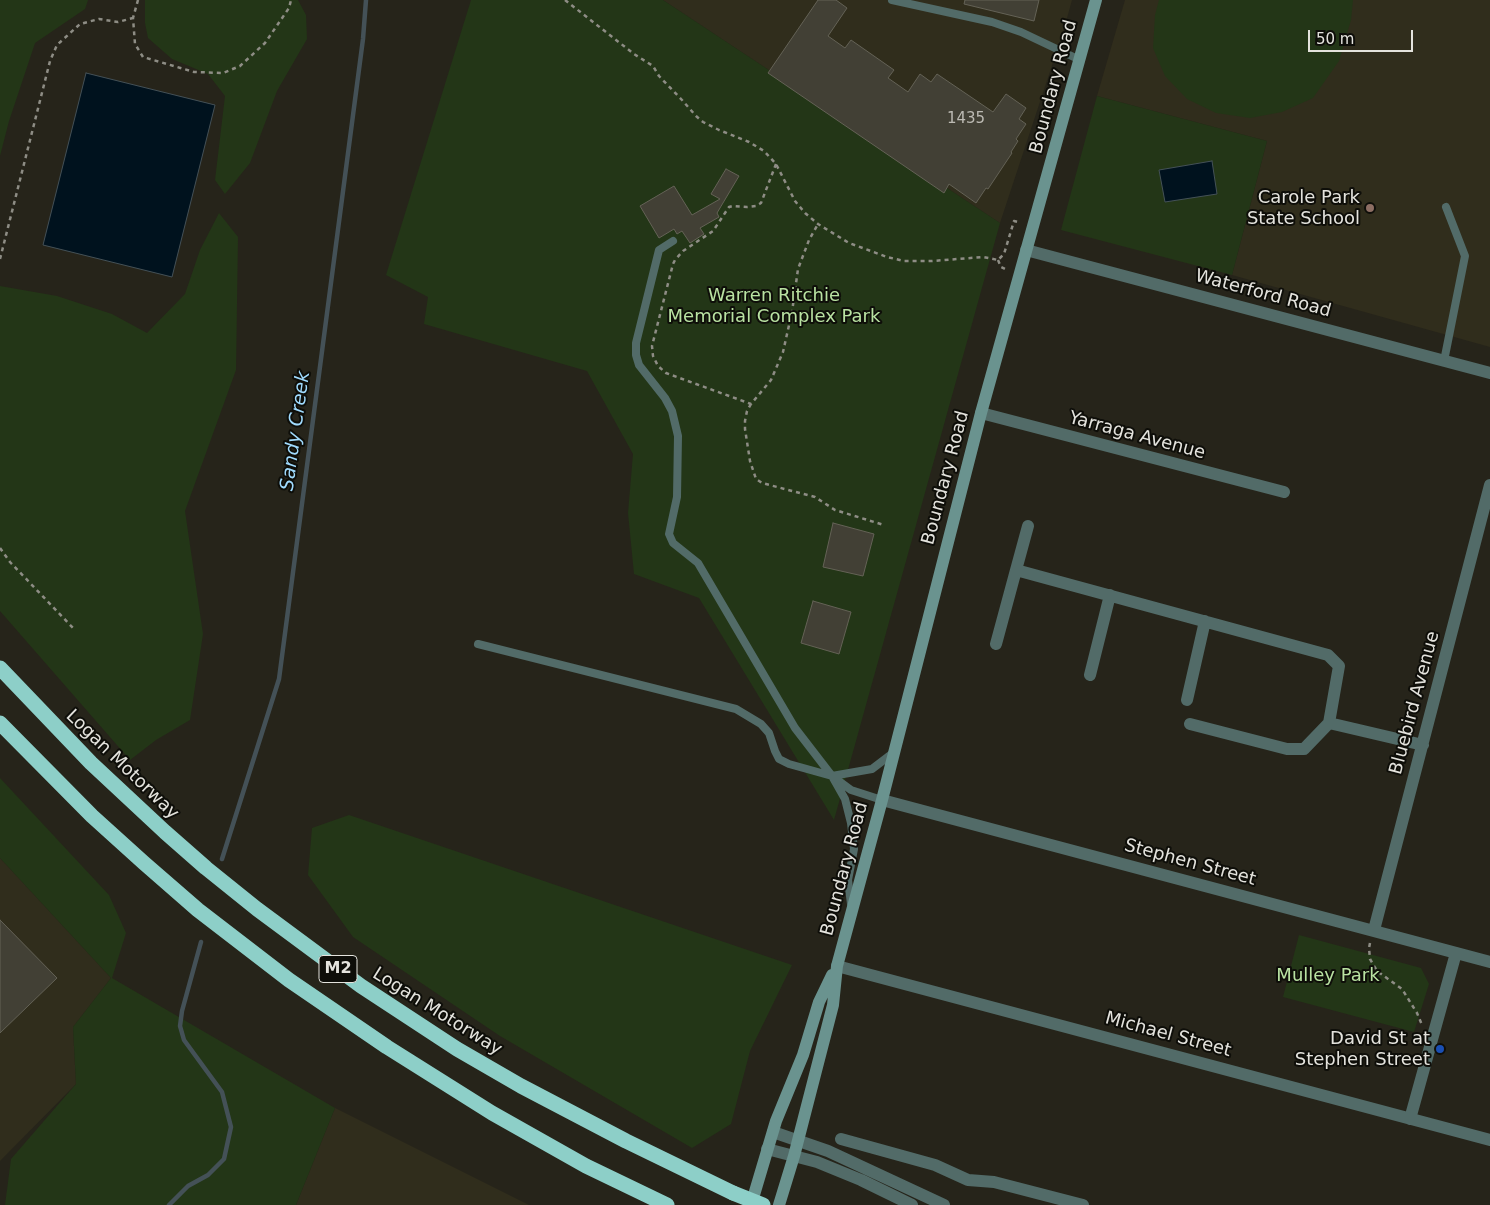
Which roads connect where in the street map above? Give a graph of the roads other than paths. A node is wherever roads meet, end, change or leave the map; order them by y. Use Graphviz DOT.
graph roads {
  1 [pos="892,0"];
  2 [pos="1096,0"];
  3 [pos="1080,60"];
  4 [pos="1446,207"];
  5 [pos="673,241"];
  6 [pos="1026,250"];
  7 [pos="1444,361"];
  8 [pos="1490,373"];
  9 [pos="981,413"];
  10 [pos="1490,485"];
  11 [pos="1284,492"];
  12 [pos="1028,526"];
  13 [pos="1016,570"];
  14 [pos="1110,595"];
  15 [pos="1205,621"];
  16 [pos="478,644"];
  17 [pos="996,644"];
  18 [pos="0,668"];
  19 [pos="1090,675"];
  20 [pos="1187,700"];
  21 [pos="0,723"];
  22 [pos="1329,723"];
  23 [pos="1190,724"];
  24 [pos="1423,745"];
  25 [pos="894,754"];
  26 [pos="832,776"];
  27 [pos="882,800"];
  28 [pos="852,911"];
  29 [pos="1374,930"];
  30 [pos="1456,953"];
  31 [pos="1490,962"];
  32 [pos="837,966"];
  33 [pos="1410,1119"];
  34 [pos="773,1132"];
  35 [pos="841,1139"];
  36 [pos="1490,1140"];
  37 [pos="798,1141"];
  38 [pos="767,1149"];
  39 [pos="794,1156"];
  40 [pos="667,1205"];
  41 [pos="751,1205"];
  42 [pos="763,1205"];
  43 [pos="779,1205"];
  44 [pos="912,1205"];
  45 [pos="944,1205"];
  46 [pos="1083,1205"];
  1 -- 3 [label="lane"];
  2 -- 3 [label="main road, Boundary Road"];
  3 -- 6 [label="main road, Boundary Road"];
  4 -- 7 [label="lane"];
  5 -- 26 [label="lane"];
  6 -- 7 [label="street, Waterford Road"];
  6 -- 9 [label="main road, Boundary Road"];
  7 -- 8 [label="street, Waterford Road"];
  9 -- 11 [label="street, Yarraga Avenue"];
  9 -- 25 [label="main road, Boundary Road"];
  10 -- 24 [label="street, Bluebird Avenue"];
  12 -- 13 [label="street"];
  13 -- 14 [label="street"];
  13 -- 17 [label="street"];
  14 -- 15 [label="street"];
  14 -- 19 [label="street"];
  15 -- 20 [label="street"];
  15 -- 22 [label="street"];
  16 -- 26 [label="lane"];
  18 -- 42 [label="highway, Logan Motorway / M2, bridge"];
  21 -- 40 [label="highway, M2"];
  22 -- 23 [label="street"];
  22 -- 24 [label="street"];
  24 -- 29 [label="street, Bluebird Avenue"];
  25 -- 26 [label="lane"];
  25 -- 27 [label="main road, Boundary Road"];
  26 -- 27 [label="lane"];
  26 -- 28 [label="lane"];
  27 -- 28 [label="main road, Boundary Road"];
  27 -- 29 [label="street, Stephen Street"];
  28 -- 32 [label="main road, Boundary Road"];
  29 -- 30 [label="street, Stephen Street"];
  30 -- 31 [label="street, Stephen Street"];
  30 -- 33 [label="street"];
  32 -- 33 [label="street, Michael Street"];
  32 -- 34 [label="main road, Boundary Road"];
  32 -- 37 [label="main road, Boundary Road"];
  33 -- 36 [label="street, Michael Street"];
  34 -- 37 [label="street"];
  34 -- 38 [label="main road, Boundary Road"];
  35 -- 46 [label="street"];
  37 -- 39 [label="main road, Boundary Road"];
  37 -- 45 [label="street"];
  38 -- 39 [label="street"];
  38 -- 41 [label="main road, Boundary Road"];
  39 -- 43 [label="main road, Boundary Road"];
  39 -- 44 [label="street"];
}
